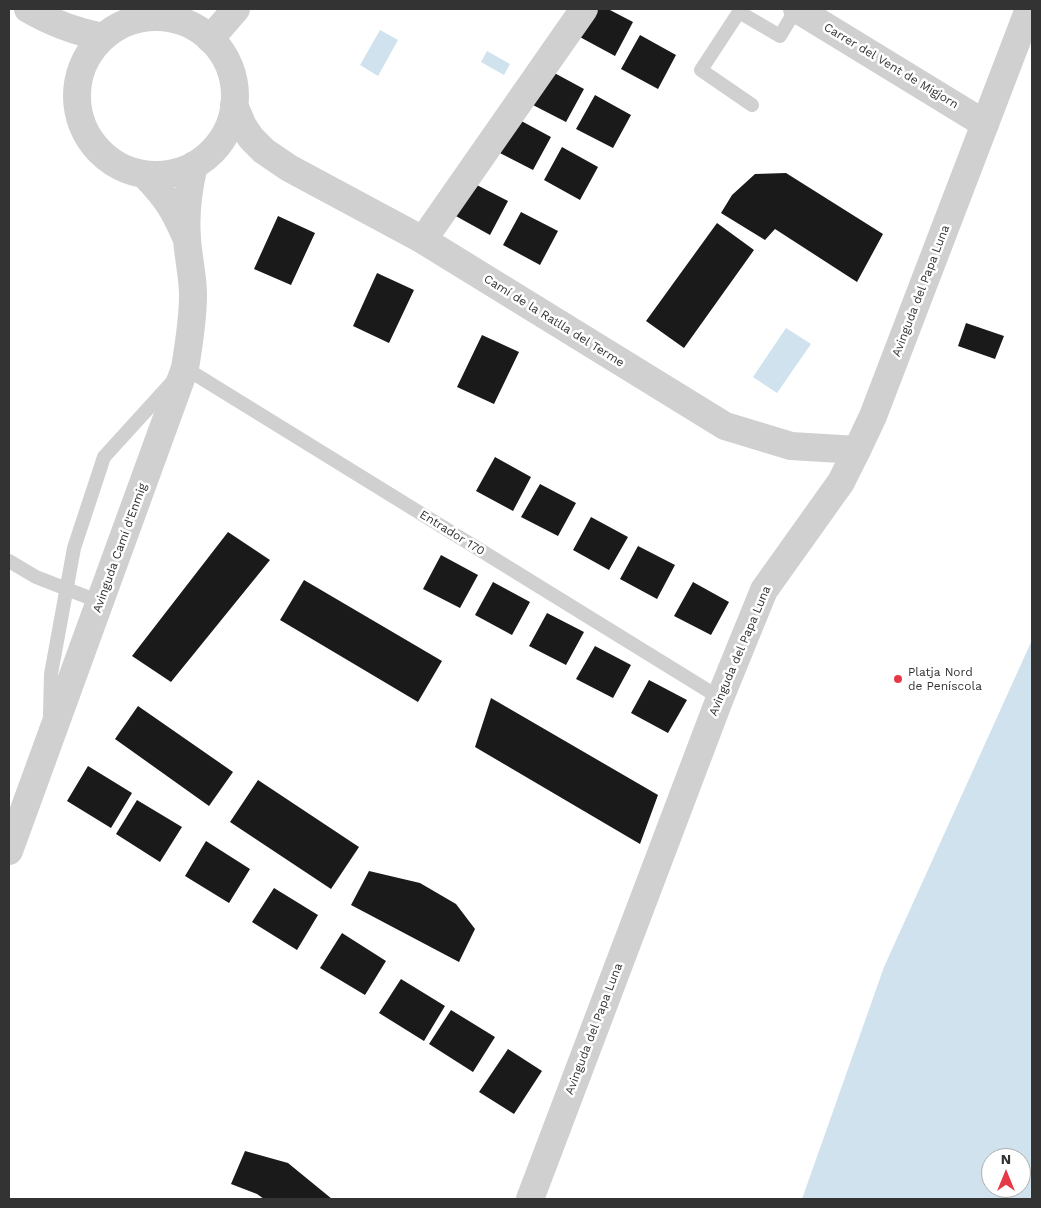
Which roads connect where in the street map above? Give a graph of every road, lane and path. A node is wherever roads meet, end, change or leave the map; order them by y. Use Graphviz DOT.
graph roads {
  1 [pos="236,9"];
  2 [pos="584,9"];
  3 [pos="797,9"];
  4 [pos="1028,9"];
  5 [pos="37,14"];
  6 [pos="140,14"];
  7 [pos="181,16"];
  8 [pos="103,37"];
  9 [pos="210,39"];
  10 [pos="78,82"];
  11 [pos="234,106"];
  12 [pos="752,106"];
  13 [pos="985,124"];
  14 [pos="264,151"];
  15 [pos="203,159"];
  16 [pos="145,175"];
  17 [pos="187,238"];
  18 [pos="422,240"];
  19 [pos="185,368"];
  20 [pos="857,450"];
  21 [pos="9,561"];
  22 [pos="65,589"];
  23 [pos="100,602"];
  24 [pos="720,698"];
  25 [pos="49,742"];
  26 [pos="9,851"];
  27 [pos="530,1199"];
  1 -- 9 [label="street"];
  2 -- 18 [label="street"];
  3 -- 12 [label="lane"];
  3 -- 13 [label="street, Carrer del Vent de Migjorn"];
  4 -- 13 [label="street, Avinguda del Papa Luna"];
  5 -- 8 [label="street"];
  5 -- 10 [label="street"];
  6 -- 7 [label="street"];
  6 -- 8 [label="street"];
  7 -- 9 [label="street"];
  8 -- 10 [label="street"];
  9 -- 11 [label="street"];
  10 -- 16 [label="street"];
  11 -- 14 [label="street, Camí de la Ratlla del Terme"];
  11 -- 15 [label="street"];
  13 -- 20 [label="street, Avinguda del Papa Luna"];
  14 -- 15 [label="street, Camí de la Ratlla del Terme"];
  14 -- 18 [label="street, Camí de la Ratlla del Terme"];
  15 -- 16 [label="street"];
  15 -- 17 [label="street, Avinguda Camí d'Enmig"];
  16 -- 17 [label="street, Avinguda Camí d'Enmig"];
  17 -- 19 [label="street, Avinguda Camí d'Enmig"];
  18 -- 20 [label="street, Camí de la Ratlla del Terme"];
  19 -- 22 [label="lane"];
  19 -- 23 [label="street, Avinguda Camí d'Enmig"];
  19 -- 24 [label="lane, Entrador 170"];
  20 -- 24 [label="street, Avinguda del Papa Luna"];
  21 -- 22 [label="lane"];
  22 -- 23 [label="lane"];
  22 -- 25 [label="lane"];
  23 -- 25 [label="street, Avinguda Camí d'Enmig"];
  24 -- 27 [label="street, Avinguda del Papa Luna"];
  25 -- 26 [label="street, Avinguda Camí d'Enmig"];
}
